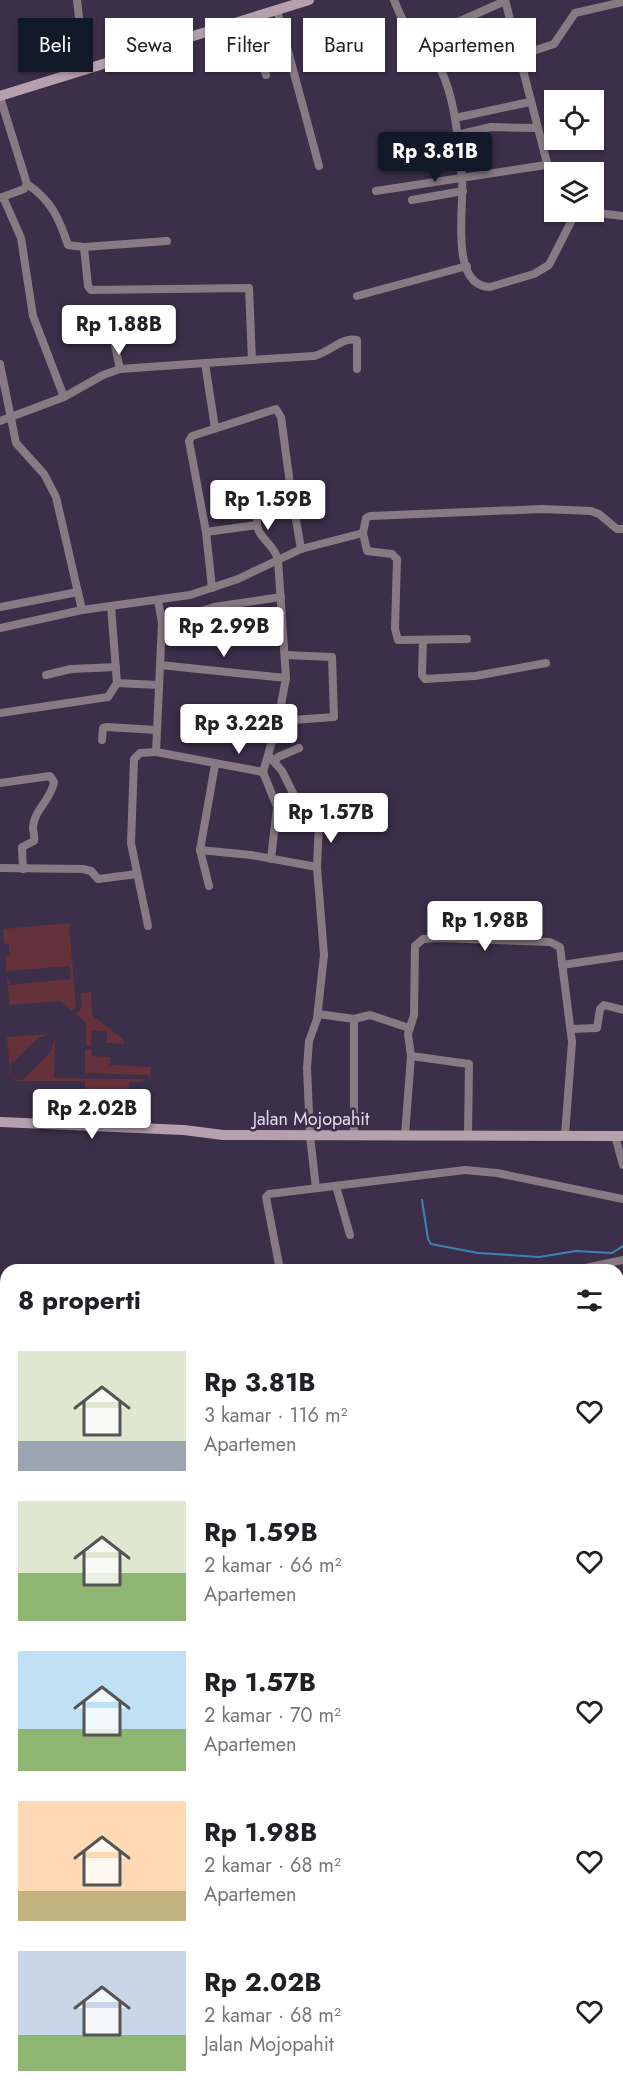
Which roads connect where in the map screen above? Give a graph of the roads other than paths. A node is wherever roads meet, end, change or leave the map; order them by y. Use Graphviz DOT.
graph roads {
  1 [pos="77,0"];
  2 [pos="307,0"];
  3 [pos="394,0"];
  4 [pos="505,1"];
  5 [pos="623,2"];
  6 [pos="277,10"];
  7 [pos="79,18"];
  8 [pos="253,18"];
  9 [pos="403,18"];
  10 [pos="467,18"];
  11 [pos="510,18"];
  12 [pos="205,33"];
  13 [pos="536,50"];
  14 [pos="93,68"];
  15 [pos="82,72"];
  16 [pos="265,72"];
  17 [pos="442,72"];
  18 [pos="524,72"];
  19 [pos="266,75"];
  20 [pos="0,97"];
  21 [pos="530,102"];
  22 [pos="454,118"];
  23 [pos="536,128"];
  24 [pos="457,135"];
  25 [pos="545,162"];
  26 [pos="544,165"];
  27 [pos="319,166"];
  28 [pos="462,176"];
  29 [pos="27,184"];
  30 [pos="376,191"];
  31 [pos="463,191"];
  32 [pos="2,197"];
  33 [pos="412,200"];
  34 [pos="604,214"];
  35 [pos="623,216"];
  36 [pos="571,222"];
  37 [pos="167,241"];
  38 [pos="84,247"];
  39 [pos="467,266"];
  40 [pos="357,296"];
  41 [pos="112,332"];
  42 [pos="252,360"];
  43 [pos="205,363"];
  44 [pos="0,364"];
  45 [pos="120,369"];
  46 [pos="357,369"];
  47 [pos="64,397"];
  48 [pos="9,418"];
  49 [pos="0,421"];
  50 [pos="214,428"];
  51 [pos="290,484"];
  52 [pos="257,525"];
  53 [pos="623,529"];
  54 [pos="207,532"];
  55 [pos="363,533"];
  56 [pos="301,549"];
  57 [pos="278,560"];
  58 [pos="212,588"];
  59 [pos="78,592"];
  60 [pos="281,597"];
  61 [pos="158,600"];
  62 [pos="111,606"];
  63 [pos="0,607"];
  64 [pos="82,610"];
  65 [pos="162,623"];
  66 [pos="0,628"];
  67 [pos="467,639"];
  68 [pos="423,640"];
  69 [pos="286,655"];
  70 [pos="546,663"];
  71 [pos="160,665"];
  72 [pos="116,667"];
  73 [pos="45,675"];
  74 [pos="286,678"];
  75 [pos="117,683"];
  76 [pos="159,685"];
  77 [pos="0,713"];
  78 [pos="279,721"];
  79 [pos="157,730"];
  80 [pos="102,740"];
  81 [pos="299,748"];
  82 [pos="156,752"];
  83 [pos="272,759"];
  84 [pos="215,765"];
  85 [pos="263,772"];
  86 [pos="0,783"];
  87 [pos="319,819"];
  88 [pos="366,825"];
  89 [pos="200,850"];
  90 [pos="271,859"];
  91 [pos="317,867"];
  92 [pos="0,868"];
  93 [pos="23,869"];
  94 [pos="137,874"];
  95 [pos="209,885"];
  96 [pos="148,926"];
  97 [pos="623,956"];
  98 [pos="562,965"];
  99 [pos="623,1010"];
  100 [pos="318,1014"];
  101 [pos="354,1019"];
  102 [pos="409,1028"];
  103 [pos="571,1029"];
  104 [pos="411,1056"];
  105 [pos="0,1122"];
  106 [pos="354,1135"];
  107 [pos="405,1135"];
  108 [pos="468,1135"];
  109 [pos="565,1135"];
  110 [pos="310,1136"];
  111 [pos="619,1136"];
  112 [pos="623,1165"];
  113 [pos="336,1186"];
  114 [pos="316,1188"];
  115 [pos="623,1199"];
  116 [pos="350,1235"];
  117 [pos="623,1260"];
  118 [pos="277,1264"];
  119 [pos="604,1264"];
  1 -- 7 [label="street"];
  2 -- 6 [label="street"];
  3 -- 9 [label="street"];
  4 -- 10 [label="street"];
  4 -- 11 [label="street"];
  5 -- 13 [label="street"];
  6 -- 8 [label="street"];
  6 -- 27 [label="street"];
  12 -- 14 [label="street"];
  15 -- 20 [label="street"];
  16 -- 19 [label="street"];
  17 -- 22 [label="street"];
  18 -- 21 [label="street"];
  20 -- 29 [label="street"];
  21 -- 22 [label="street"];
  21 -- 23 [label="street"];
  22 -- 24 [label="street"];
  23 -- 24 [label="street"];
  23 -- 25 [label="street"];
  24 -- 28 [label="street"];
  26 -- 28 [label="street"];
  28 -- 30 [label="street"];
  28 -- 31 [label="street"];
  29 -- 32 [label="street"];
  29 -- 38 [label="street"];
  31 -- 33 [label="street"];
  31 -- 39 [label="street"];
  32 -- 47 [label="street"];
  34 -- 35 [label="street"];
  36 -- 39 [label="street"];
  37 -- 38 [label="street"];
  38 -- 42 [label="street"];
  39 -- 40 [label="street"];
  41 -- 45 [label="street"];
  42 -- 43 [label="street"];
  42 -- 46 [label="street"];
  43 -- 45 [label="street"];
  43 -- 50 [label="street"];
  44 -- 48 [label="street"];
  45 -- 47 [label="street"];
  47 -- 48 [label="street"];
  48 -- 49 [label="street"];
  48 -- 59 [label="street"];
  50 -- 51 [label="street"];
  50 -- 54 [label="street"];
  51 -- 52 [label="street"];
  51 -- 56 [label="street"];
  52 -- 54 [label="street"];
  52 -- 57 [label="street"];
  53 -- 55 [label="street"];
  54 -- 58 [label="street"];
  55 -- 56 [label="street"];
  55 -- 68 [label="street"];
  56 -- 57 [label="street"];
  57 -- 58 [label="street"];
  57 -- 60 [label="street"];
  58 -- 61 [label="street"];
  59 -- 63 [label="street"];
  59 -- 64 [label="street"];
  60 -- 65 [label="street"];
  60 -- 69 [label="street"];
  61 -- 62 [label="street"];
  61 -- 65 [label="street"];
  62 -- 64 [label="street"];
  62 -- 72 [label="street"];
  64 -- 66 [label="street"];
  65 -- 71 [label="street"];
  67 -- 68 [label="street"];
  68 -- 70 [label="street"];
  69 -- 74 [label="street"];
  69 -- 78 [label="street"];
  71 -- 74 [label="street"];
  71 -- 76 [label="street"];
  72 -- 73 [label="street"];
  72 -- 75 [label="street"];
  74 -- 78 [label="street"];
  75 -- 76 [label="street"];
  75 -- 77 [label="street"];
  76 -- 79 [label="street"];
  78 -- 83 [label="street"];
  79 -- 80 [label="street"];
  79 -- 82 [label="street"];
  81 -- 83 [label="street"];
  82 -- 84 [label="street"];
  82 -- 94 [label="street"];
  83 -- 85 [label="street"];
  83 -- 87 [label="street"];
  84 -- 85 [label="street"];
  84 -- 89 [label="street"];
  85 -- 90 [label="street"];
  86 -- 93 [label="street"];
  87 -- 88 [label="street"];
  87 -- 91 [label="street"];
  89 -- 90 [label="street"];
  89 -- 95 [label="street"];
  90 -- 91 [label="street"];
  91 -- 100 [label="street"];
  92 -- 93 [label="street"];
  93 -- 94 [label="street"];
  94 -- 96 [label="street"];
  97 -- 98 [label="street"];
  98 -- 102 [label="street"];
  98 -- 103 [label="street"];
  99 -- 103 [label="street"];
  100 -- 101 [label="street"];
  100 -- 110 [label="street"];
  101 -- 102 [label="street"];
  101 -- 106 [label="street"];
  102 -- 104 [label="street"];
  103 -- 109 [label="street"];
  104 -- 107 [label="street"];
  104 -- 108 [label="street"];
  105 -- 110 [label="street, Jalan Mojopahit"];
  106 -- 107 [label="street, Jalan Mojopahit"];
  106 -- 110 [label="street, Jalan Mojopahit"];
  107 -- 108 [label="street, Jalan Mojopahit"];
  108 -- 109 [label="street, Jalan Mojopahit"];
  109 -- 111 [label="street, Jalan Mojopahit"];
  110 -- 114 [label="street"];
  111 -- 112 [label="street"];
  113 -- 114 [label="street"];
  113 -- 115 [label="street"];
  113 -- 116 [label="street"];
  114 -- 118 [label="street"];
  117 -- 119 [label="street"];
}
